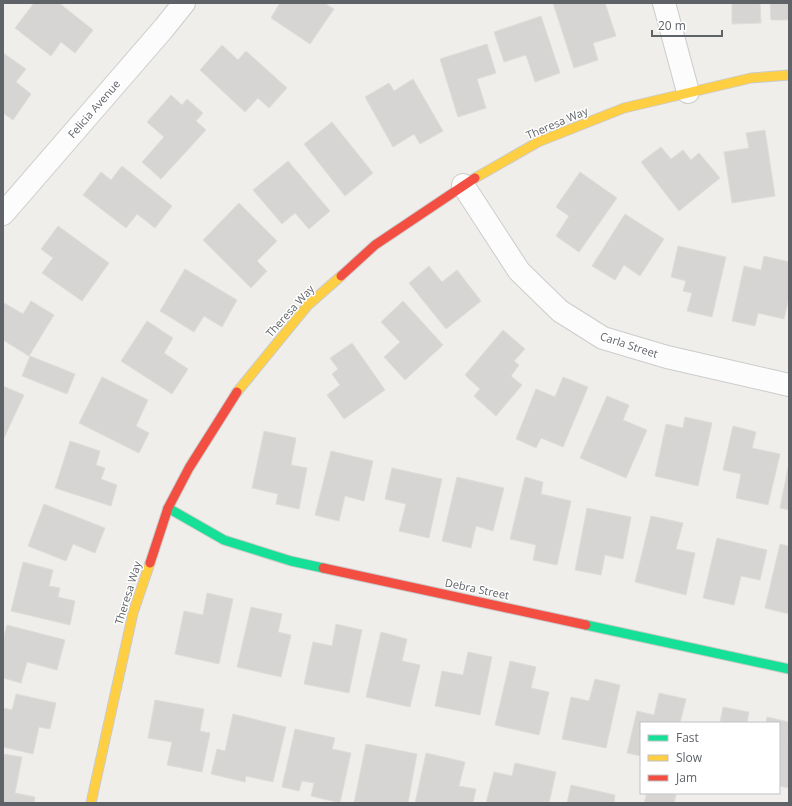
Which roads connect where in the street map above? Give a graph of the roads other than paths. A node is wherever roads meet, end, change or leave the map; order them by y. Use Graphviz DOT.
graph roads {
  1 [pos="184,3"];
  2 [pos="664,3"];
  3 [pos="789,75"];
  4 [pos="688,92"];
  5 [pos="463,185"];
  6 [pos="3,214"];
  7 [pos="789,385"];
  8 [pos="168,508"];
  9 [pos="789,669"];
  10 [pos="94,802"];
  1 -- 6 [label="street, Felicia Avenue"];
  2 -- 4 [label="street"];
  3 -- 4 [label="street, Theresa Way"];
  4 -- 5 [label="street, Theresa Way"];
  5 -- 7 [label="street, Carla Street"];
  5 -- 8 [label="street, Theresa Way"];
  8 -- 9 [label="street, Debra Street"];
  8 -- 10 [label="street, Theresa Way"];
}
